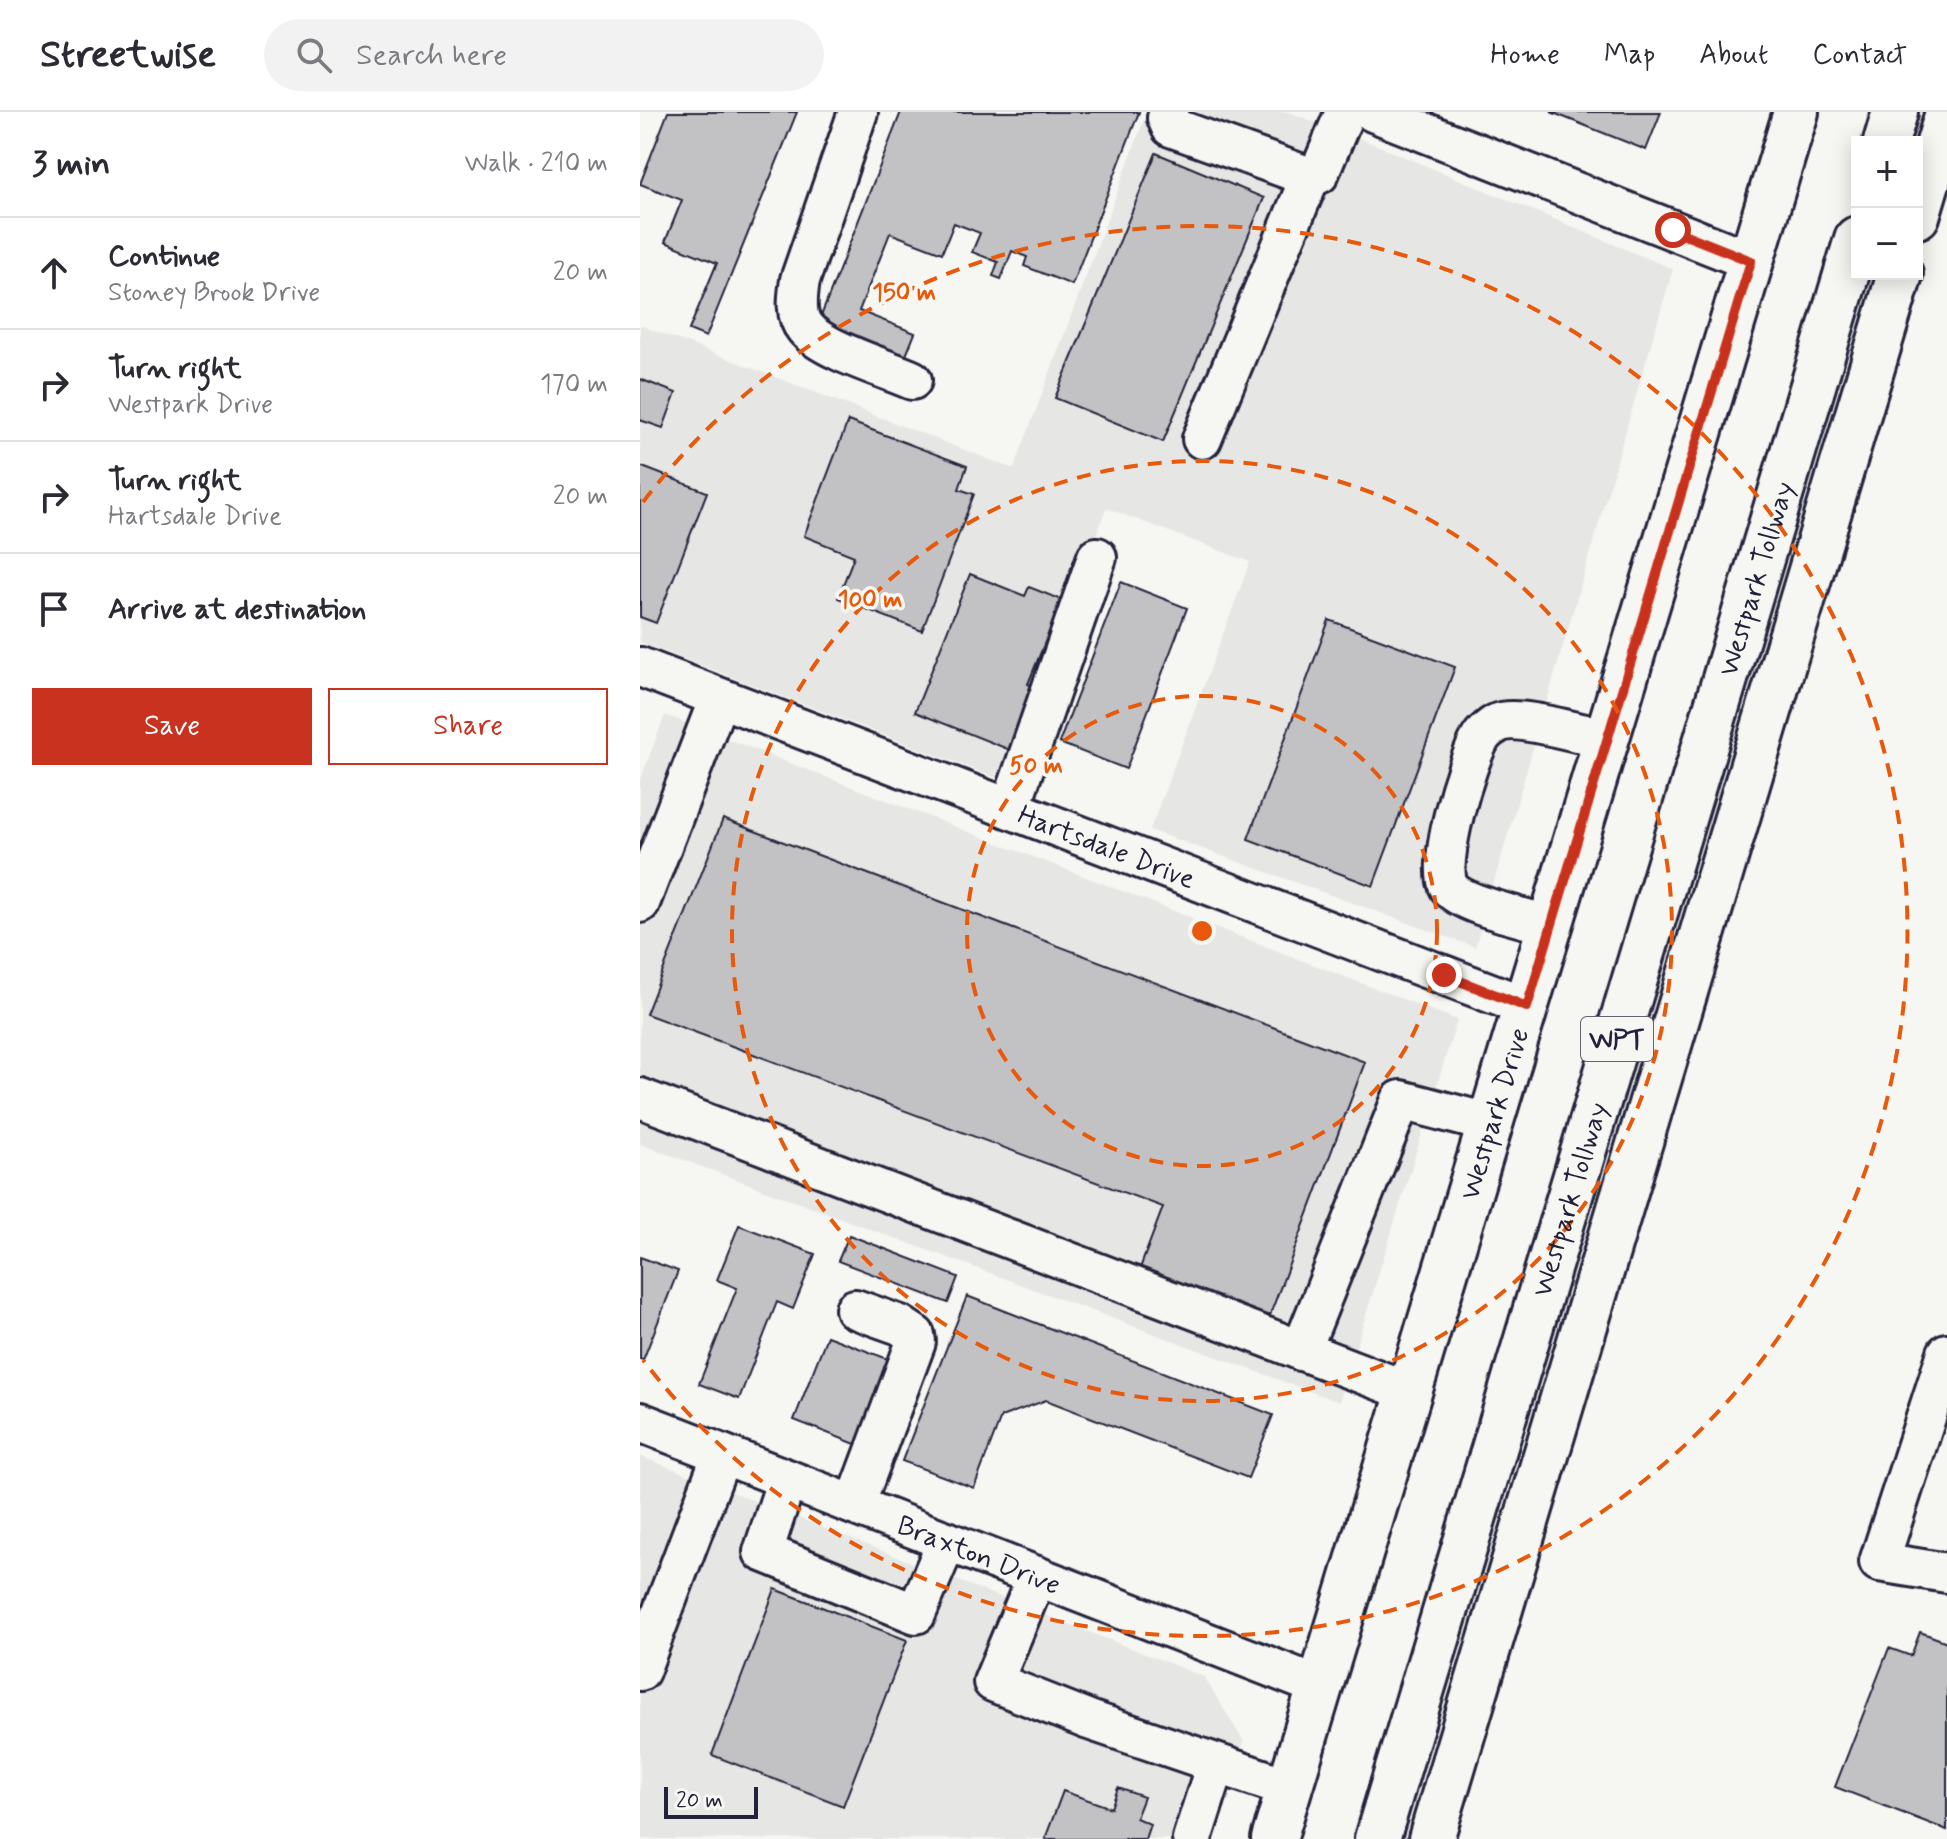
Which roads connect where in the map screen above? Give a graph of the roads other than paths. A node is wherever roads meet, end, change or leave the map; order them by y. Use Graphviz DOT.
graph roads {
  1 [pos="858,112"];
  2 [pos="1169,112"];
  3 [pos="1345,112"];
  4 [pos="1373,112"];
  5 [pos="1796,112"];
  6 [pos="1895,112"];
  7 [pos="1947,116"];
  8 [pos="1888,136"];
  9 [pos="1310,177"];
  10 [pos="1919,208"];
  11 [pos="1851,259"];
  12 [pos="1751,261"];
  13 [pos="1898,280"];
  14 [pos="912,380"];
  15 [pos="1202,439"];
  16 [pos="1097,557"];
  17 [pos="640,667"];
  18 [pos="719,698"];
  19 [pos="1607,739"];
  20 [pos="1010,809"];
  21 [pos="640,903"];
  22 [pos="1552,926"];
  23 [pos="1527,1007"];
  24 [pos="640,1098"];
  25 [pos="1492,1124"];
  26 [pos="855,1309"];
  27 [pos="1301,1351"];
  28 [pos="1947,1353"];
  29 [pos="1410,1392"];
  30 [pos="640,1422"];
  31 [pos="722,1454"];
  32 [pos="787,1479"];
  33 [pos="855,1505"];
  34 [pos="947,1541"];
  35 [pos="1947,1573"];
  36 [pos="1037,1576"];
  37 [pos="640,1671"];
  38 [pos="1319,1686"];
  39 [pos="1216,1764"];
  40 [pos="1289,1788"];
  41 [pos="1192,1839"];
  42 [pos="1274,1839"];
  43 [pos="1377,1839"];
  44 [pos="1431,1839"];
  1 -- 14 [label="street"];
  2 -- 9 [label="street"];
  3 -- 9 [label="street"];
  4 -- 12 [label="street"];
  5 -- 12 [label="main road, Westpark Drive"];
  6 -- 8 [label="main road"];
  7 -- 10 [label="main road"];
  9 -- 15 [label="street"];
  11 -- 43 [label="main road, Westpark Tollway / WPT"];
  12 -- 19 [label="main road, Westpark Drive"];
  13 -- 44 [label="main road, Westpark Tollway / WPT"];
  16 -- 20 [label="street"];
  17 -- 18 [label="street, Hartsdale Drive"];
  18 -- 20 [label="street, Hartsdale Drive"];
  18 -- 21 [label="street"];
  19 -- 22 [label="main road, Westpark Drive"];
  19 -- 22 [label="street"];
  20 -- 23 [label="street, Hartsdale Drive"];
  22 -- 23 [label="main road, Westpark Drive"];
  23 -- 25 [label="main road, Westpark Drive"];
  24 -- 27 [label="street"];
  25 -- 27 [label="street"];
  25 -- 29 [label="main road, Westpark Drive"];
  26 -- 33 [label="street"];
  27 -- 29 [label="street"];
  28 -- 35 [label="street"];
  29 -- 38 [label="main road, Westpark Drive"];
  30 -- 31 [label="street, Braxton Drive"];
  31 -- 32 [label="street, Braxton Drive"];
  31 -- 37 [label="street"];
  32 -- 33 [label="street, Braxton Drive"];
  32 -- 34 [label="street"];
  33 -- 34 [label="street, Braxton Drive"];
  34 -- 36 [label="street, Braxton Drive"];
  36 -- 38 [label="street, Braxton Drive"];
  36 -- 39 [label="street"];
  38 -- 40 [label="main road, Westpark Drive"];
  39 -- 40 [label="street"];
  39 -- 41 [label="street"];
  40 -- 42 [label="main road, Westpark Drive"];
}
